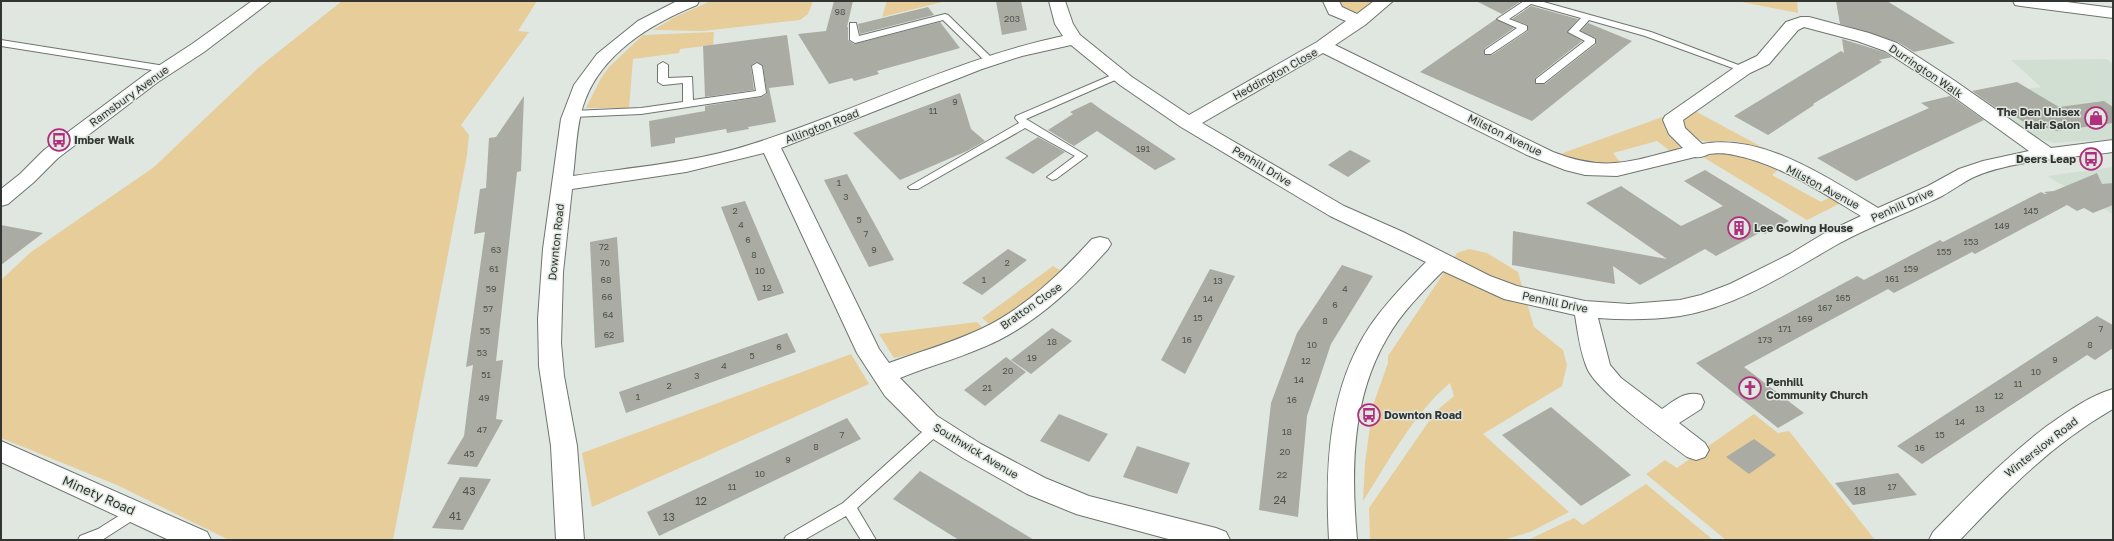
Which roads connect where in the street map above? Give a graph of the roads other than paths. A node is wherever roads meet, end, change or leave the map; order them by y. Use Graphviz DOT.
graph roads {
  1 [pos="263,1"];
  2 [pos="691,1"];
  3 [pos="1057,1"];
  4 [pos="1331,1"];
  5 [pos="1386,1"];
  6 [pos="1530,1"];
  7 [pos="2021,1"];
  8 [pos="2113,13"];
  9 [pos="1586,18"];
  10 [pos="1359,22"];
  11 [pos="854,26"];
  12 [pos="1074,39"];
  13 [pos="1,43"];
  14 [pos="1323,46"];
  15 [pos="1488,52"];
  16 [pos="990,61"];
  17 [pos="663,65"];
  18 [pos="757,66"];
  19 [pos="166,69"];
  20 [pos="1744,69"];
  21 [pos="1119,75"];
  22 [pos="1540,80"];
  23 [pos="688,104"];
  24 [pos="572,114"];
  25 [pos="1188,123"];
  26 [pos="1025,124"];
  27 [pos="770,145"];
  28 [pos="2113,146"];
  29 [pos="1699,152"];
  30 [pos="2046,154"];
  31 [pos="1052,177"];
  32 [pos="562,184"];
  33 [pos="914,186"];
  34 [pos="1,199"];
  35 [pos="1877,216"];
  36 [pos="1100,244"];
  37 [pos="1440,261"];
  38 [pos="1584,309"];
  39 [pos="883,375"];
  40 [pos="2113,398"];
  41 [pos="1692,402"];
  42 [pos="1661,422"];
  43 [pos="936,428"];
  44 [pos="1696,450"];
  45 [pos="1,451"];
  46 [pos="848,507"];
  47 [pos="136,511"];
  48 [pos="85,540"];
  49 [pos="197,540"];
  50 [pos="570,540"];
  51 [pos="791,540"];
  52 [pos="869,540"];
  53 [pos="1216,540"];
  54 [pos="1343,540"];
  55 [pos="1943,540"];
  1 -- 19 [label="street, Ramsbury Avenue"];
  2 -- 24 [label="street, Downton Road"];
  3 -- 12 [label="street, Penhill Drive"];
  4 -- 10 [label="street"];
  5 -- 10 [label="street, Heddington Close"];
  6 -- 9 [label="lane"];
  6 -- 15 [label="lane"];
  7 -- 8 [label="street"];
  9 -- 20 [label="lane"];
  9 -- 22 [label="lane"];
  10 -- 14 [label="street, Heddington Close"];
  11 -- 16 [label="lane"];
  12 -- 16 [label="street, Allington Road"];
  12 -- 21 [label="street, Penhill Drive"];
  13 -- 19 [label="lane"];
  14 -- 25 [label="street, Heddington Close"];
  14 -- 29 [label="street, Milston Avenue"];
  16 -- 27 [label="street, Allington Road"];
  17 -- 23 [label="lane"];
  18 -- 23 [label="lane"];
  19 -- 34 [label="street, Ramsbury Avenue"];
  20 -- 29 [label="street"];
  20 -- 30 [label="street, Durrington Walk"];
  21 -- 25 [label="street, Penhill Drive"];
  21 -- 26 [label="lane"];
  23 -- 24 [label="lane"];
  24 -- 32 [label="street, Downton Road"];
  25 -- 37 [label="street, Penhill Drive"];
  26 -- 31 [label="lane"];
  26 -- 33 [label="lane"];
  27 -- 32 [label="street, Allington Road"];
  27 -- 39 [label="street, Southwick Avenue"];
  28 -- 30 [label="street, Penhill Drive"];
  29 -- 35 [label="street, Milston Avenue"];
  30 -- 35 [label="street, Penhill Drive"];
  32 -- 50 [label="street, Downton Road"];
  35 -- 38 [label="street, Penhill Drive"];
  36 -- 39 [label="street, Bratton Close"];
  37 -- 38 [label="street, Penhill Drive"];
  37 -- 54 [label="street"];
  38 -- 42 [label="street"];
  39 -- 43 [label="street, Southwick Avenue"];
  40 -- 55 [label="street, Winterslow Road"];
  41 -- 42 [label="street"];
  42 -- 44 [label="street"];
  43 -- 46 [label="lane"];
  43 -- 53 [label="street, Southwick Avenue"];
  45 -- 47 [label="street, Minety Road"];
  46 -- 51 [label="lane"];
  46 -- 52 [label="lane"];
  47 -- 48 [label="lane"];
  47 -- 49 [label="street, Minety Road"];
}
